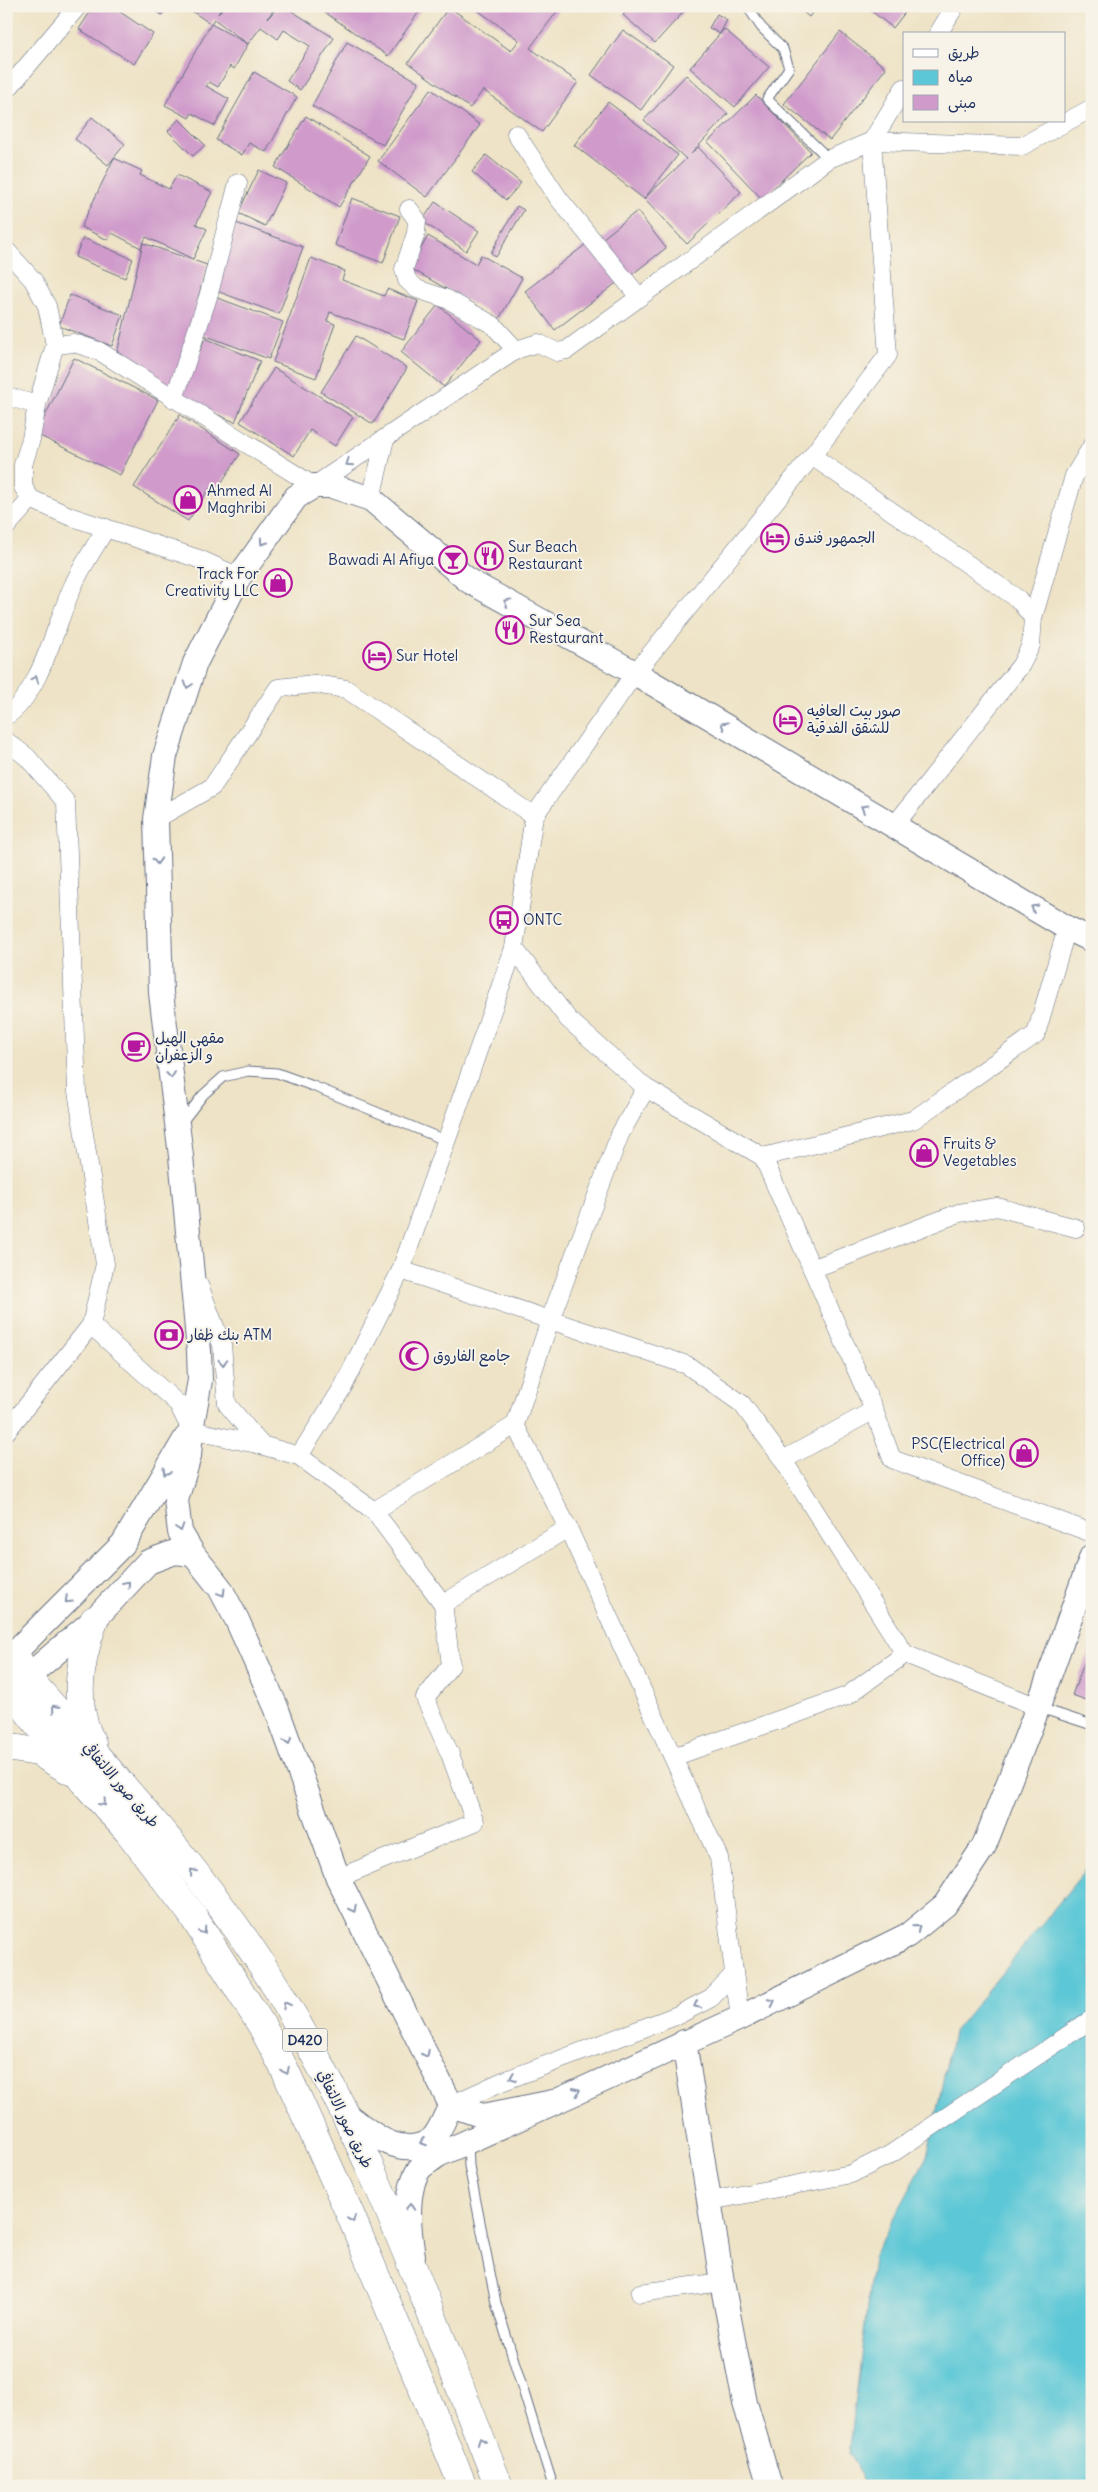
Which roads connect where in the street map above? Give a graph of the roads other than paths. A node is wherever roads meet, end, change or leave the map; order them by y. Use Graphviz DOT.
graph roads {
  1 [pos="78,6"];
  2 [pos="747,6"];
  3 [pos="954,6"];
  4 [pos="939,32"];
  5 [pos="903,90"];
  6 [pos="6,91"];
  7 [pos="1092,108"];
  8 [pos="516,134"];
  9 [pos="872,141"];
  10 [pos="829,159"];
  11 [pos="238,183"];
  12 [pos="409,209"];
  13 [pos="6,250"];
  14 [pos="639,297"];
  15 [pos="56,345"];
  16 [pos="516,350"];
  17 [pos="6,396"];
  18 [pos="174,399"];
  19 [pos="37,405"];
  20 [pos="384,439"];
  21 [pos="1092,446"];
  22 [pos="812,456"];
  23 [pos="314,486"];
  24 [pos="31,499"];
  25 [pos="372,499"];
  26 [pos="6,527"];
  27 [pos="106,528"];
  28 [pos="239,577"];
  29 [pos="1033,618"];
  30 [pos="635,673"];
  31 [pos="6,716"];
  32 [pos="6,742"];
  33 [pos="534,816"];
  34 [pos="156,819"];
  35 [pos="894,826"];
  36 [pos="1067,928"];
  37 [pos="1092,940"];
  38 [pos="514,948"];
  39 [pos="646,1088"];
  40 [pos="178,1127"];
  41 [pos="447,1141"];
  42 [pos="763,1157"];
  43 [pos="1076,1228"];
  44 [pos="191,1266"];
  45 [pos="812,1269"];
  46 [pos="401,1270"];
  47 [pos="550,1320"];
  48 [pos="91,1325"];
  49 [pos="874,1410"];
  50 [pos="515,1425"];
  51 [pos="191,1430"];
  52 [pos="6,1432"];
  53 [pos="261,1445"];
  54 [pos="299,1456"];
  55 [pos="783,1460"];
  56 [pos="374,1511"];
  57 [pos="568,1528"];
  58 [pos="1092,1534"];
  59 [pos="193,1554"];
  60 [pos="1092,1556"];
  61 [pos="443,1604"];
  62 [pos="94,1620"];
  63 [pos="9,1651"];
  64 [pos="905,1654"];
  65 [pos="13,1686"];
  66 [pos="1038,1707"];
  67 [pos="1092,1725"];
  68 [pos="6,1747"];
  69 [pos="673,1757"];
  70 [pos="95,1774"];
  71 [pos="338,1878"];
  72 [pos="734,1974"];
  73 [pos="740,2018"];
  74 [pos="1092,2019"];
  75 [pos="684,2042"];
  76 [pos="553,2102"];
  77 [pos="451,2105"];
  78 [pos="346,2114"];
  79 [pos="468,2141"];
  80 [pos="710,2201"];
  81 [pos="416,2272"];
  82 [pos="722,2282"];
  83 [pos="640,2293"];
  84 [pos="463,2486"];
  85 [pos="499,2486"];
  86 [pos="553,2486"];
  87 [pos="770,2486"];
  1 -- 6 [label="street"];
  2 -- 10 [label="lane"];
  3 -- 4 [label="street"];
  5 -- 9 [label="street"];
  7 -- 9 [label="street"];
  8 -- 14 [label="street"];
  9 -- 10 [label="street"];
  9 -- 22 [label="street"];
  10 -- 14 [label="street"];
  11 -- 18 [label="street"];
  12 -- 16 [label="street"];
  13 -- 15 [label="street"];
  14 -- 16 [label="street"];
  15 -- 18 [label="street"];
  15 -- 19 [label="street"];
  16 -- 20 [label="street"];
  17 -- 19 [label="street"];
  18 -- 23 [label="street"];
  19 -- 24 [label="street"];
  20 -- 23 [label="street, one-way"];
  20 -- 25 [label="street"];
  21 -- 29 [label="street"];
  22 -- 29 [label="street"];
  22 -- 30 [label="street"];
  23 -- 25 [label="street"];
  23 -- 28 [label="street, one-way"];
  24 -- 26 [label="street"];
  24 -- 27 [label="street"];
  30 -- 25 [label="street, one-way"];
  27 -- 28 [label="street"];
  31 -- 27 [label="street, one-way"];
  28 -- 34 [label="street, one-way"];
  29 -- 35 [label="street"];
  30 -- 33 [label="street"];
  35 -- 30 [label="street, one-way"];
  32 -- 48 [label="street"];
  33 -- 34 [label="street"];
  33 -- 38 [label="street"];
  34 -- 40 [label="street, one-way"];
  36 -- 35 [label="street, one-way"];
  36 -- 37 [label="street"];
  36 -- 42 [label="street"];
  38 -- 39 [label="street"];
  38 -- 41 [label="street"];
  39 -- 42 [label="street"];
  39 -- 47 [label="street"];
  40 -- 41 [label="lane"];
  40 -- 44 [label="street"];
  41 -- 46 [label="street"];
  42 -- 45 [label="street"];
  43 -- 45 [label="street"];
  44 -- 51 [label="street"];
  44 -- 53 [label="street, one-way"];
  45 -- 49 [label="street"];
  46 -- 47 [label="street"];
  46 -- 54 [label="street"];
  47 -- 50 [label="street"];
  47 -- 55 [label="street"];
  48 -- 51 [label="street"];
  48 -- 52 [label="street"];
  49 -- 55 [label="street"];
  49 -- 58 [label="street"];
  50 -- 56 [label="street"];
  50 -- 57 [label="street"];
  51 -- 53 [label="street"];
  51 -- 59 [label="street, one-way"];
  51 -- 63 [label="street, one-way"];
  53 -- 54 [label="street"];
  54 -- 56 [label="street"];
  55 -- 64 [label="street"];
  56 -- 61 [label="street"];
  57 -- 61 [label="street"];
  57 -- 69 [label="street"];
  62 -- 59 [label="street, one-way"];
  59 -- 71 [label="street, one-way"];
  60 -- 66 [label="street"];
  61 -- 71 [label="street"];
  62 -- 65 [label="street"];
  62 -- 70 [label="main road"];
  63 -- 65 [label="main road, طريق صور الالتفافي / D420"];
  64 -- 66 [label="street"];
  64 -- 69 [label="street"];
  65 -- 70 [label="main road, طريق صور الالتفافي / D420"];
  66 -- 67 [label="lane"];
  73 -- 66 [label="street, one-way"];
  68 -- 70 [label="main road"];
  69 -- 72 [label="street"];
  78 -- 70 [label="main road, طريق صور الالتفافي / D420, one-way"];
  70 -- 84 [label="main road, طريق صور الالتفافي / D420, one-way"];
  71 -- 77 [label="street, one-way"];
  72 -- 73 [label="street"];
  72 -- 77 [label="street, one-way"];
  73 -- 75 [label="street"];
  74 -- 80 [label="street"];
  76 -- 75 [label="street, one-way"];
  75 -- 80 [label="street"];
  76 -- 77 [label="street"];
  76 -- 79 [label="street"];
  77 -- 78 [label="street, one-way"];
  78 -- 81 [label="main road, طريق صور الالتفافي / D420"];
  81 -- 79 [label="street, one-way"];
  79 -- 86 [label="lane"];
  80 -- 82 [label="street"];
  85 -- 81 [label="main road, طريق صور الالتفافي / D420, one-way"];
  82 -- 83 [label="street"];
  82 -- 87 [label="street"];
}
